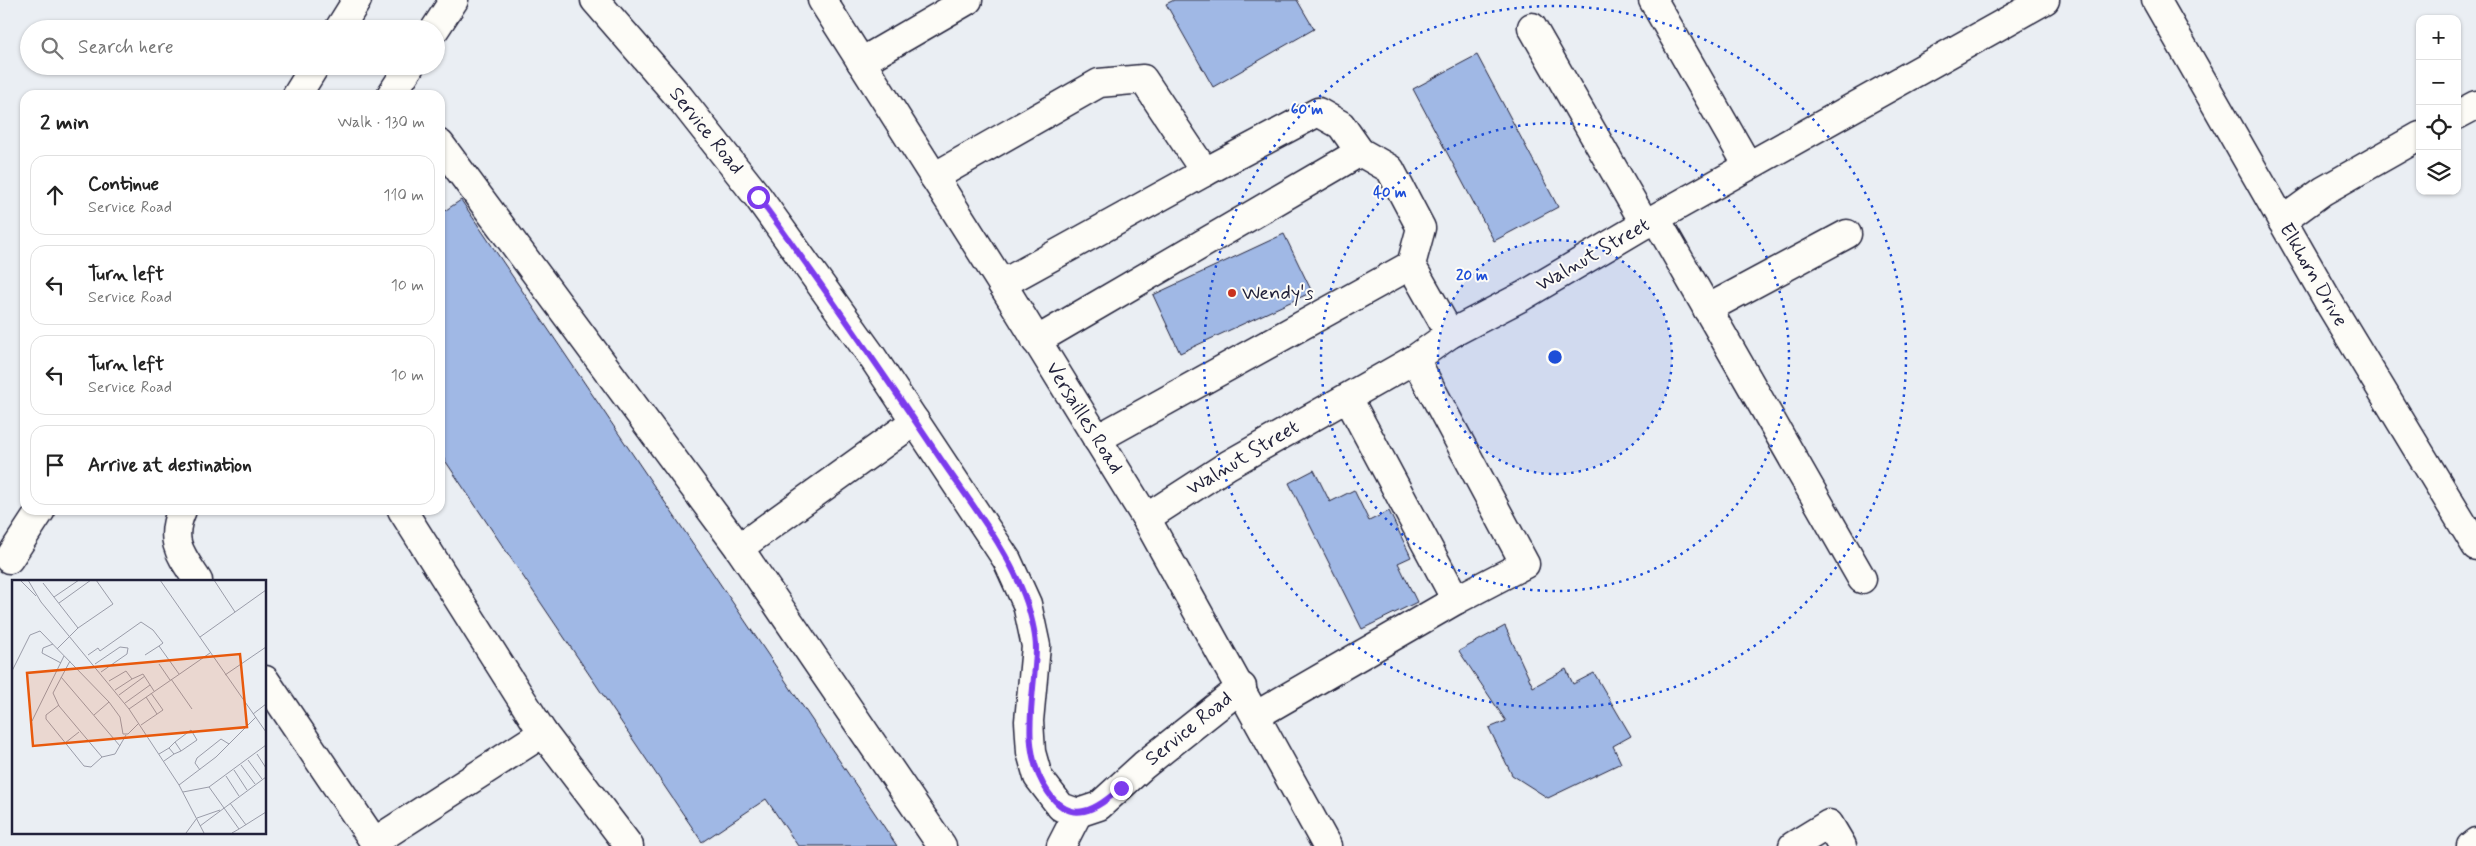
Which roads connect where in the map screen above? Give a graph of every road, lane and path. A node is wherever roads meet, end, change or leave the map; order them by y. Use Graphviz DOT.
graph roads {
  1 [pos="357,0"];
  2 [pos="454,0"];
  3 [pos="595,0"];
  4 [pos="822,0"];
  5 [pos="968,0"];
  6 [pos="1653,0"];
  7 [pos="2045,0"];
  8 [pos="2156,0"];
  9 [pos="345,20"];
  10 [pos="441,20"];
  11 [pos="1532,27"];
  12 [pos="862,62"];
  13 [pos="309,75"];
  14 [pos="300,90"];
  15 [pos="2476,105"];
  16 [pos="2461,113"];
  17 [pos="2416,138"];
  18 [pos="445,151"];
  19 [pos="1360,152"];
  20 [pos="1748,166"];
  21 [pos="1205,172"];
  22 [pos="934,177"];
  23 [pos="2282,221"];
  24 [pos="1651,222"];
  25 [pos="1847,234"];
  26 [pos="1411,265"];
  27 [pos="1002,284"];
  28 [pos="1707,309"];
  29 [pos="1450,334"];
  30 [pos="1036,341"];
  31 [pos="1415,359"];
  32 [pos="1348,398"];
  33 [pos="916,421"];
  34 [pos="1097,439"];
  35 [pos="38,515"];
  36 [pos="180,515"];
  37 [pos="405,515"];
  38 [pos="1146,518"];
  39 [pos="2476,546"];
  40 [pos="739,548"];
  41 [pos="9,559"];
  42 [pos="1862,578"];
  43 [pos="197,580"];
  44 [pos="1456,600"];
  45 [pos="266,681"];
  46 [pos="1242,687"];
  47 [pos="1257,715"];
  48 [pos="543,733"];
  49 [pos="1078,813"];
  50 [pos="2476,842"];
  51 [pos="375,844"];
  52 [pos="629,846"];
  53 [pos="942,846"];
  54 [pos="1061,846"];
  55 [pos="1327,846"];
  56 [pos="1793,846"];
  57 [pos="1842,846"];
  58 [pos="2471,846"];
  1 -- 9 [label="main road"];
  2 -- 10 [label="main road"];
  3 -- 33 [label="main road, Service Road"];
  4 -- 12 [label="main road, Versailles Road"];
  5 -- 12 [label="main road"];
  6 -- 20 [label="main road"];
  7 -- 20 [label="main road, Walnut Street"];
  8 -- 23 [label="main road, Elkhorn Drive"];
  11 -- 24 [label="main road"];
  12 -- 22 [label="main road, Versailles Road"];
  13 -- 14 [label="main road"];
  15 -- 16 [label="main road"];
  17 -- 23 [label="main road"];
  18 -- 40 [label="main road"];
  19 -- 21 [label="main road"];
  19 -- 26 [label="main road"];
  19 -- 30 [label="main road"];
  20 -- 24 [label="main road, Walnut Street"];
  21 -- 22 [label="main road"];
  21 -- 27 [label="main road"];
  22 -- 27 [label="main road, Versailles Road"];
  23 -- 39 [label="main road, Elkhorn Drive"];
  24 -- 28 [label="main road"];
  24 -- 29 [label="main road, Walnut Street"];
  25 -- 28 [label="main road"];
  26 -- 29 [label="main road"];
  26 -- 34 [label="main road"];
  27 -- 30 [label="main road, Versailles Road"];
  28 -- 42 [label="main road"];
  29 -- 31 [label="main road, Walnut Street"];
  30 -- 34 [label="main road, Versailles Road"];
  31 -- 32 [label="main road, Walnut Street"];
  31 -- 44 [label="main road"];
  32 -- 38 [label="main road, Walnut Street"];
  32 -- 44 [label="main road"];
  33 -- 40 [label="main road"];
  33 -- 49 [label="main road, Service Road"];
  34 -- 38 [label="main road, Versailles Road"];
  35 -- 41 [label="main road"];
  36 -- 43 [label="main road"];
  37 -- 48 [label="main road"];
  38 -- 46 [label="main road, Versailles Road"];
  40 -- 53 [label="main road"];
  44 -- 47 [label="main road"];
  45 -- 51 [label="main road"];
  46 -- 47 [label="main road, Versailles Road"];
  46 -- 49 [label="main road, Service Road"];
  47 -- 55 [label="main road, Versailles Road"];
  48 -- 51 [label="main road"];
  48 -- 52 [label="main road"];
  49 -- 54 [label="main road"];
  50 -- 58 [label="main road"];
  56 -- 57 [label="main road"];
}
